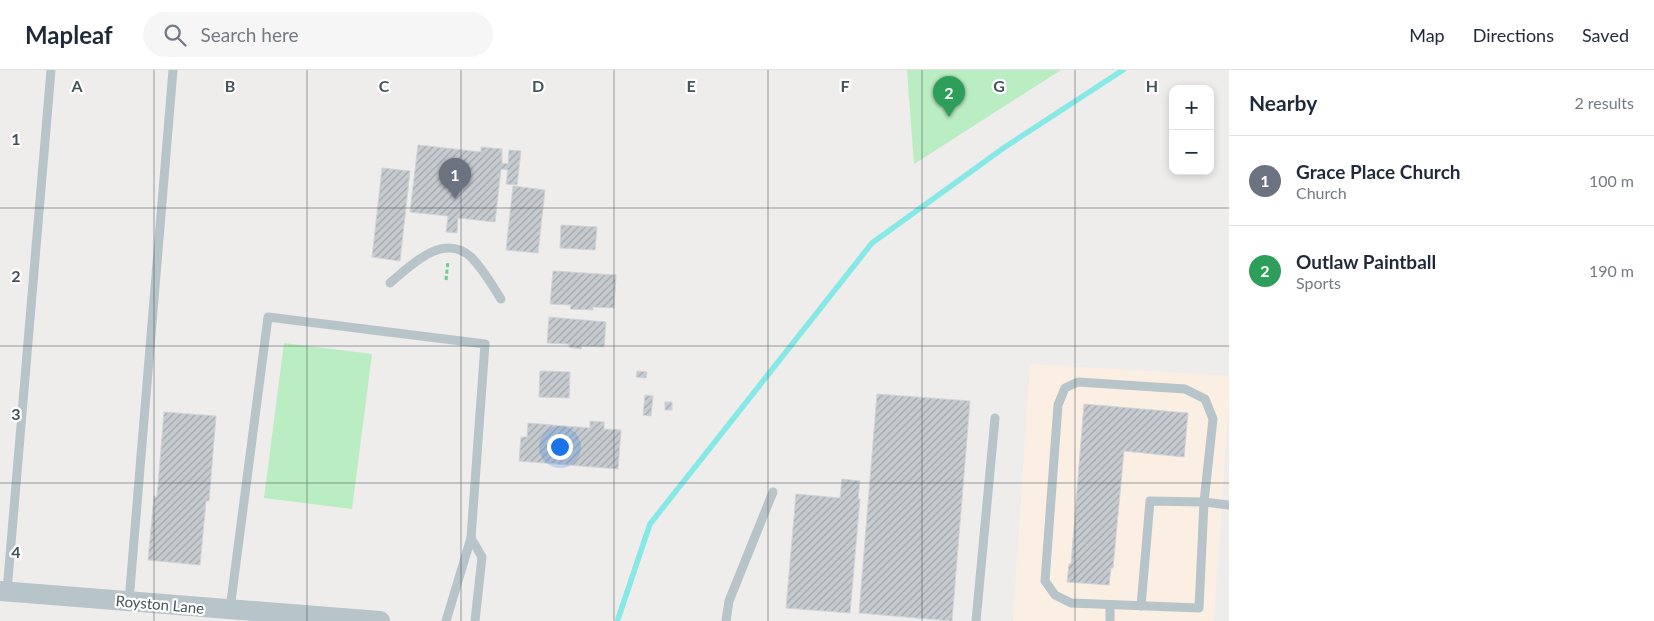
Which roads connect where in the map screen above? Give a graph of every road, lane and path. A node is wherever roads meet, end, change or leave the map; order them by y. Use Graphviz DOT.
graph roads {
  1 [pos="51,70"];
  2 [pos="173,70"];
  3 [pos="449,259"];
  4 [pos="446,280"];
  5 [pos="390,283"];
  6 [pos="501,299"];
  7 [pos="995,418"];
  8 [pos="773,492"];
  9 [pos="1204,502"];
  10 [pos="1229,505"];
  11 [pos="471,538"];
  12 [pos="4,591"];
  13 [pos="129,601"];
  14 [pos="1110,605"];
  15 [pos="1141,606"];
  16 [pos="230,609"];
  17 [pos="380,621"];
  18 [pos="446,621"];
  19 [pos="475,621"];
  20 [pos="726,621"];
  21 [pos="976,621"];
  22 [pos="1110,621"];
  1 -- 12 [label="lane"];
  2 -- 13 [label="lane"];
  3 -- 4 [label="path"];
  5 -- 6 [label="lane"];
  7 -- 21 [label="lane"];
  8 -- 20 [label="lane"];
  9 -- 10 [label="lane"];
  9 -- 14 [label="lane"];
  9 -- 15 [label="lane"];
  9 -- 15 [label="lane"];
  11 -- 16 [label="lane"];
  11 -- 18 [label="lane"];
  11 -- 19 [label="lane"];
  12 -- 13 [label="street, Royston Lane"];
  13 -- 16 [label="street, Royston Lane"];
  14 -- 15 [label="lane"];
  14 -- 22 [label="lane"];
  16 -- 17 [label="street, Royston Lane"];
}
